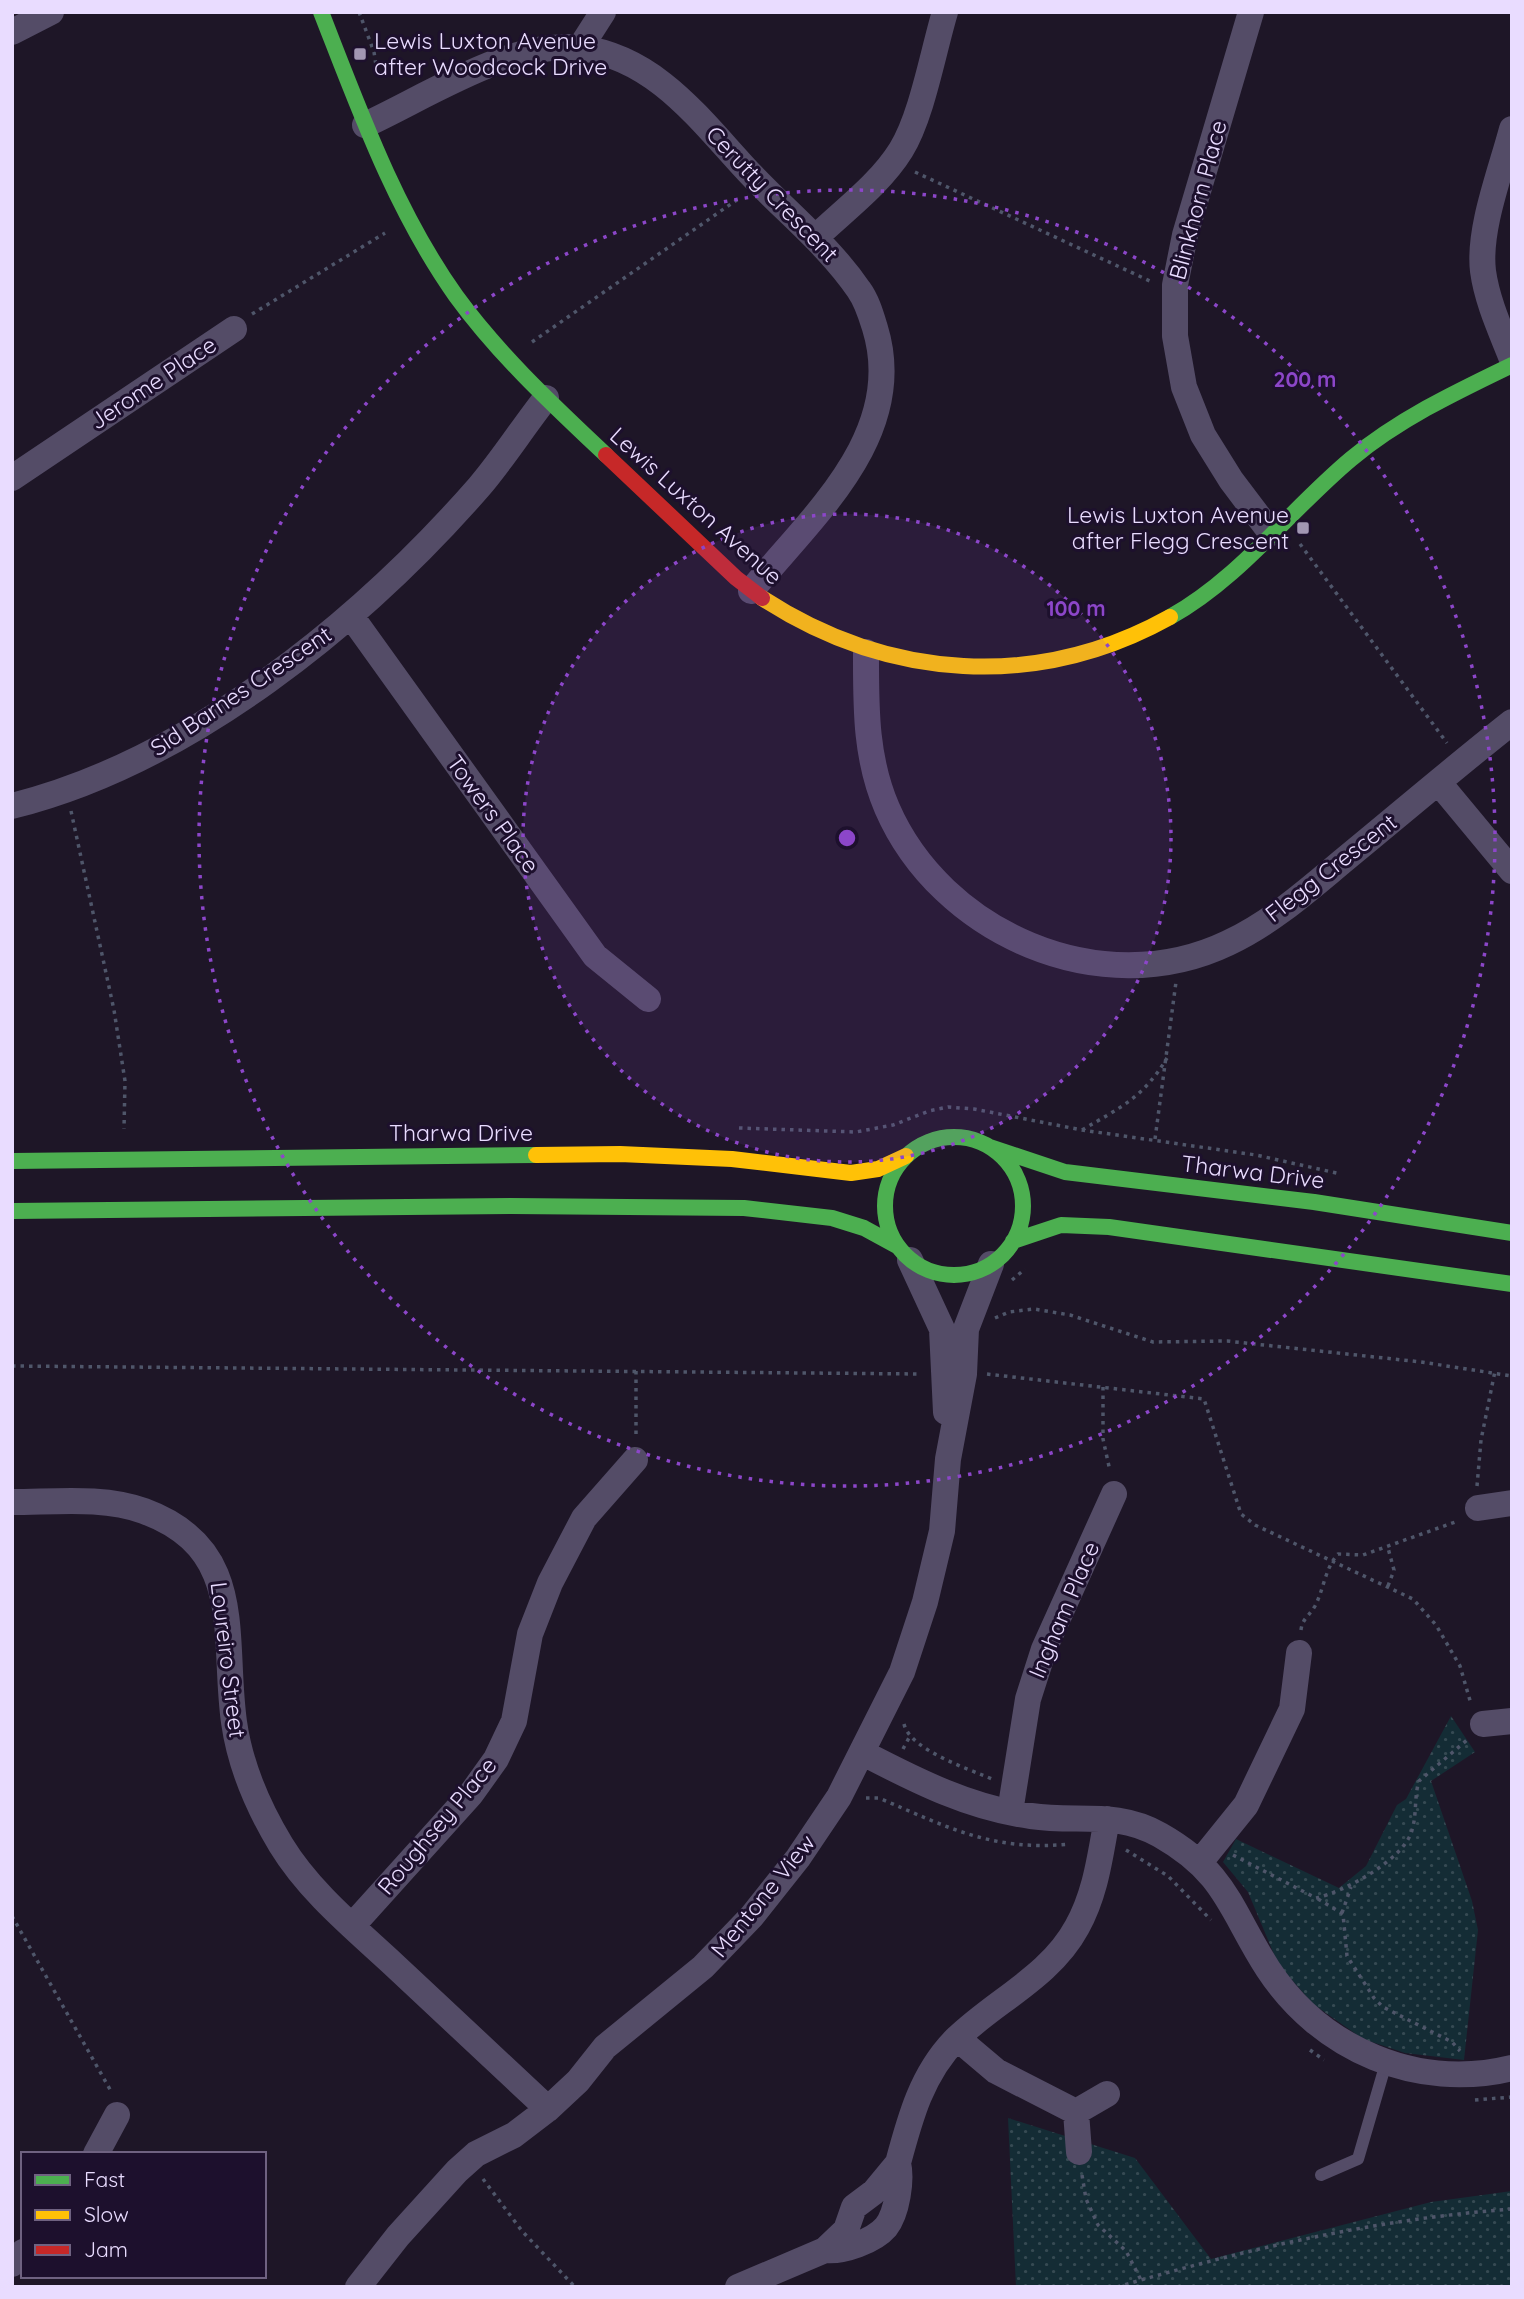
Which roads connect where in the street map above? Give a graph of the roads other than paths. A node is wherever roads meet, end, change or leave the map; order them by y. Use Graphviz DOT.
graph roads {
  1 [pos="51,12"];
  2 [pos="321,12"];
  3 [pos="603,12"];
  4 [pos="945,12"];
  5 [pos="1251,12"];
  6 [pos="12,32"];
  7 [pos="580,48"];
  8 [pos="365,125"];
  9 [pos="1512,129"];
  10 [pos="815,238"];
  11 [pos="234,329"];
  12 [pos="1512,359"];
  13 [pos="1512,365"];
  14 [pos="546,398"];
  15 [pos="72,436"];
  16 [pos="12,467"];
  17 [pos="12,478"];
  18 [pos="1282,535"];
  19 [pos="751,591"];
  20 [pos="351,616"];
  21 [pos="866,652"];
  22 [pos="1512,722"];
  23 [pos="1438,783"];
  24 [pos="12,806"];
  25 [pos="1512,872"];
  26 [pos="648,999"];
  27 [pos="990,1147"];
  28 [pos="906,1156"];
  29 [pos="12,1161"];
  30 [pos="12,1210"];
  31 [pos="1512,1233"];
  32 [pos="1013,1241"];
  33 [pos="904,1253"];
  34 [pos="991,1264"];
  35 [pos="1512,1284"];
  36 [pos="954,1374"];
  37 [pos="635,1460"];
  38 [pos="1114,1494"];
  39 [pos="12,1502"];
  40 [pos="1512,1503"];
  41 [pos="1478,1508"];
  42 [pos="1298,1653"];
  43 [pos="1512,1721"];
  44 [pos="1483,1724"];
  45 [pos="863,1753"];
  46 [pos="1012,1800"];
  47 [pos="1104,1831"];
  48 [pos="1208,1853"];
  49 [pos="352,1926"];
  50 [pos="957,2038"];
  51 [pos="1386,2063"];
  52 [pos="1512,2068"];
  53 [pos="1107,2094"];
  54 [pos="548,2109"];
  55 [pos="1076,2112"];
  56 [pos="117,2115"];
  57 [pos="97,2152"];
  58 [pos="1079,2152"];
  59 [pos="898,2163"];
  60 [pos="1321,2175"];
  61 [pos="825,2250"];
  62 [pos="358,2287"];
  63 [pos="738,2287"];
  1 -- 6 [label="street"];
  2 -- 8 [label="main road, Lewis Luxton Avenue"];
  3 -- 7 [label="street"];
  4 -- 10 [label="street"];
  5 -- 18 [label="street, Blinkhorn Place"];
  7 -- 8 [label="street, Cerutty Crescent"];
  7 -- 10 [label="street, Cerutty Crescent"];
  8 -- 14 [label="main road, Lewis Luxton Avenue"];
  9 -- 12 [label="street"];
  10 -- 19 [label="street, Cerutty Crescent"];
  11 -- 15 [label="street, Jerome Place"];
  13 -- 18 [label="main road, Lewis Luxton Avenue"];
  14 -- 19 [label="main road, Lewis Luxton Avenue"];
  14 -- 20 [label="street, Sid Barnes Crescent"];
  15 -- 16 [label="street, Jerome Place"];
  15 -- 17 [label="street, Jerome Place"];
  18 -- 21 [label="main road, Lewis Luxton Avenue"];
  19 -- 21 [label="main road, Lewis Luxton Avenue"];
  20 -- 24 [label="street, Sid Barnes Crescent"];
  20 -- 26 [label="street, Towers Place"];
  21 -- 23 [label="street, Flegg Crescent"];
  22 -- 23 [label="street, Flegg Crescent"];
  23 -- 25 [label="street"];
  27 -- 28 [label="main road"];
  27 -- 31 [label="main road, Tharwa Drive"];
  27 -- 32 [label="main road"];
  28 -- 29 [label="main road, Tharwa Drive"];
  28 -- 33 [label="main road"];
  30 -- 33 [label="main road"];
  32 -- 34 [label="main road"];
  32 -- 35 [label="main road"];
  33 -- 34 [label="main road"];
  33 -- 36 [label="street, Mentone View"];
  34 -- 36 [label="street, Mentone View"];
  36 -- 45 [label="street, Mentone View"];
  37 -- 49 [label="street, Roughsey Place"];
  38 -- 46 [label="street, Ingham Place"];
  39 -- 49 [label="street, Loureiro Street"];
  40 -- 41 [label="street"];
  42 -- 48 [label="street"];
  43 -- 44 [label="street"];
  45 -- 46 [label="street"];
  45 -- 54 [label="street, Mentone View"];
  46 -- 47 [label="street"];
  47 -- 48 [label="street"];
  47 -- 50 [label="street"];
  48 -- 51 [label="street"];
  49 -- 54 [label="street, Loureiro Street"];
  50 -- 55 [label="street"];
  50 -- 59 [label="street"];
  51 -- 52 [label="street"];
  51 -- 60 [label="lane"];
  53 -- 55 [label="street"];
  54 -- 62 [label="street, Mentone View"];
  55 -- 58 [label="street"];
  56 -- 57 [label="street"];
  59 -- 61 [label="street"];
  59 -- 61 [label="street"];
  61 -- 63 [label="street"];
}
